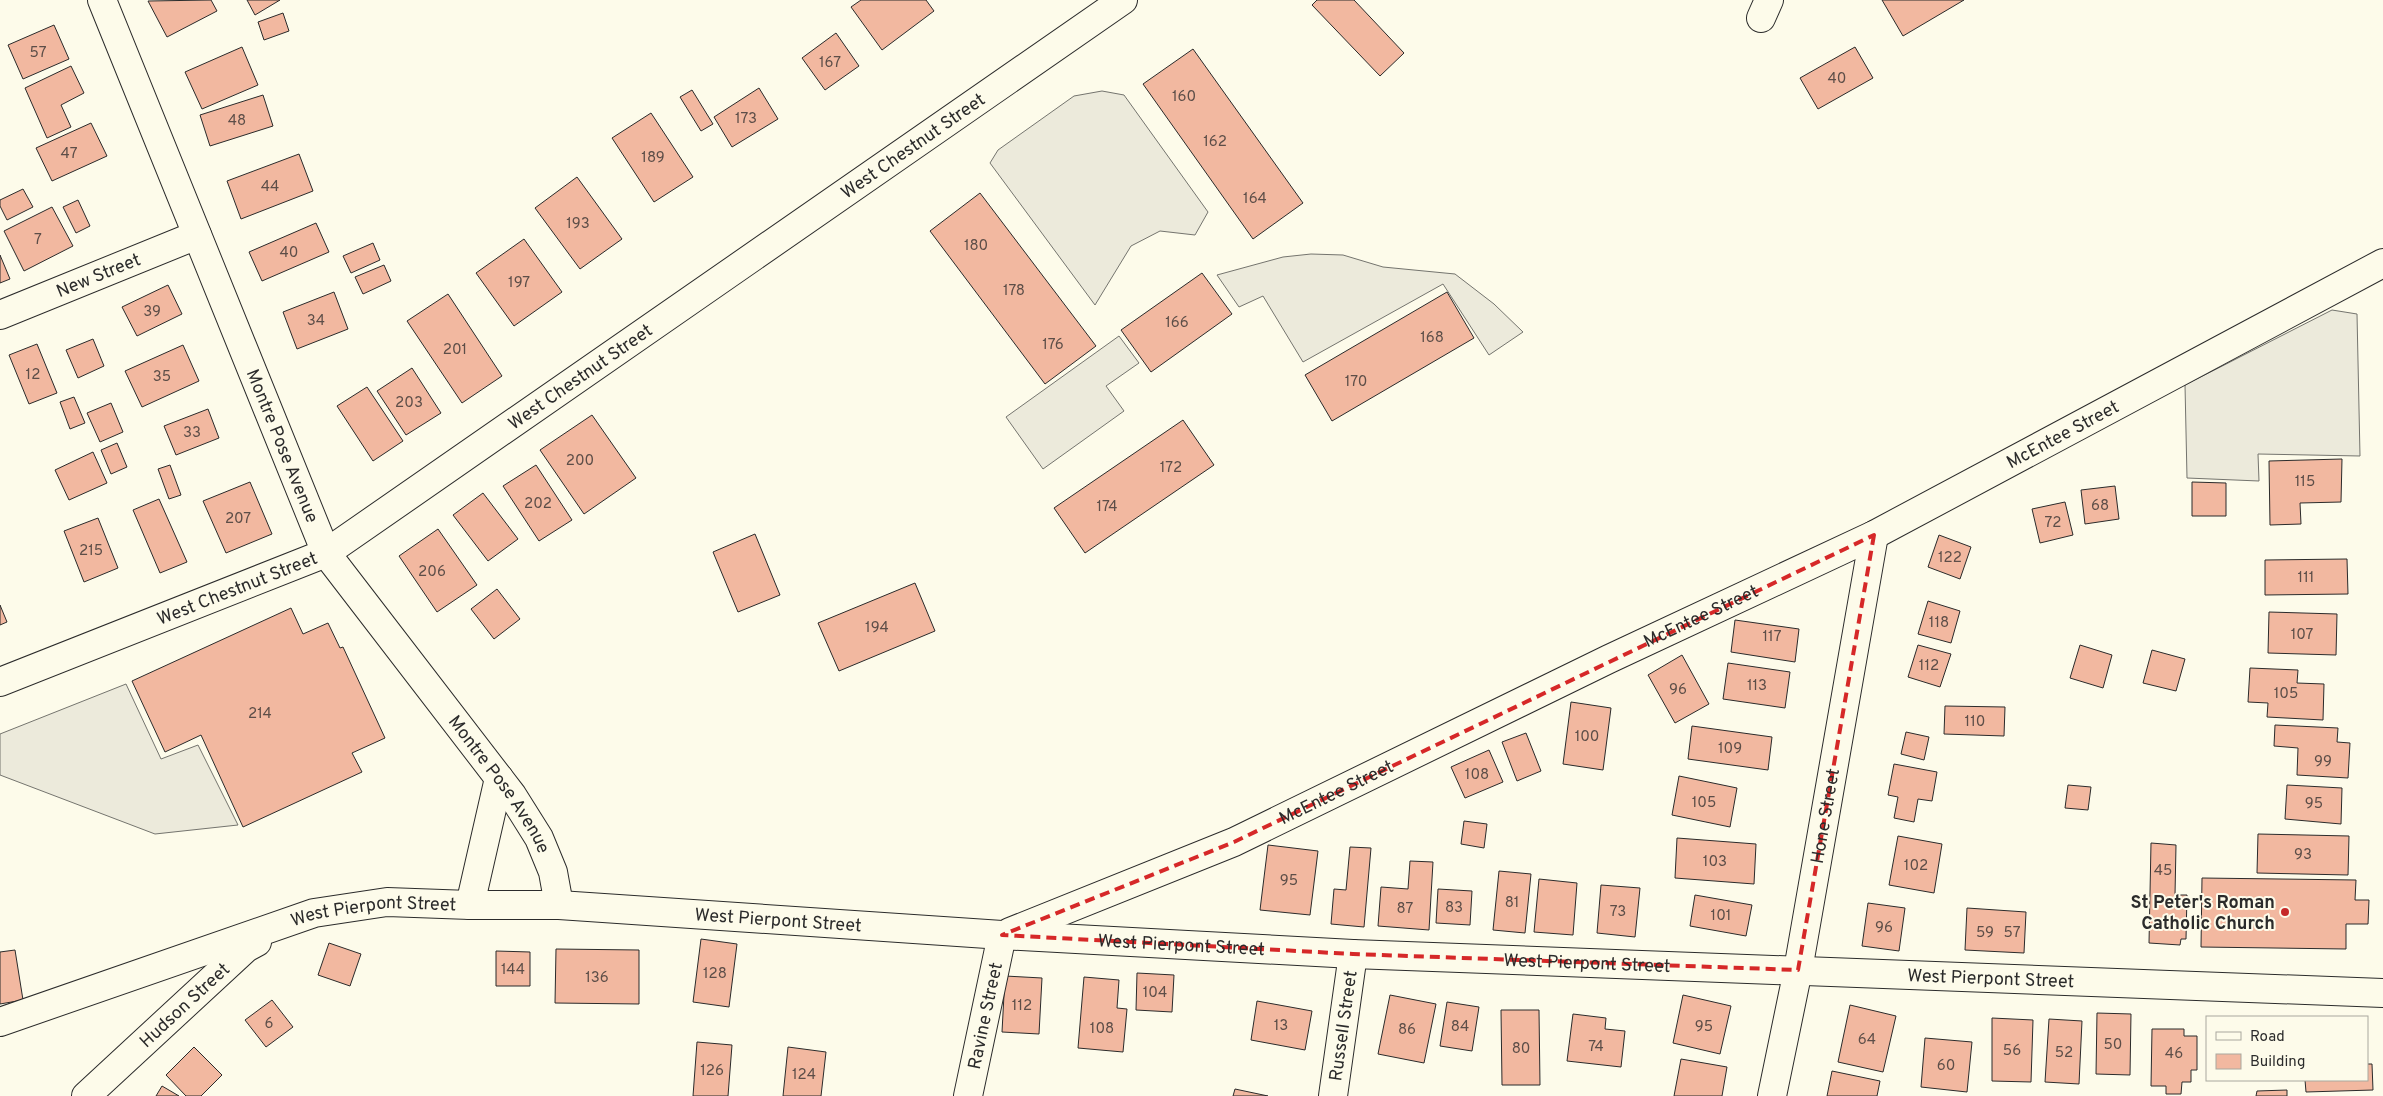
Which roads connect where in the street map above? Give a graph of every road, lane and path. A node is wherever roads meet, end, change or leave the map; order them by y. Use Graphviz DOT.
graph roads {
  1 [pos="102,0"];
  2 [pos="1124,0"];
  3 [pos="197,235"];
  4 [pos="2383,263"];
  5 [pos="0,315"];
  6 [pos="1874,535"];
  7 [pos="326,553"];
  8 [pos="0,682"];
  9 [pos="499,778"];
  10 [pos="470,905"];
  11 [pos="558,906"];
  12 [pos="289,924"];
  13 [pos="1002,935"];
  14 [pos="1353,954"];
  15 [pos="1798,970"];
  16 [pos="2383,993"];
  17 [pos="0,1022"];
  18 [pos="86,1096"];
  19 [pos="968,1096"];
  20 [pos="1333,1096"];
  21 [pos="1772,1096"];
  1 -- 3 [label="street, Montre Pose Avenue"];
  2 -- 7 [label="street, West Chestnut Street"];
  3 -- 5 [label="street, New Street"];
  3 -- 7 [label="street, Montre Pose Avenue"];
  4 -- 6 [label="street, McEntee Street"];
  6 -- 13 [label="street, McEntee Street"];
  6 -- 15 [label="street, Hone Street"];
  7 -- 8 [label="street, West Chestnut Street"];
  7 -- 9 [label="street, Montre Pose Avenue"];
  9 -- 10 [label="street"];
  9 -- 11 [label="street, Montre Pose Avenue"];
  10 -- 11 [label="street, West Pierpont Street"];
  10 -- 12 [label="street, West Pierpont Street"];
  11 -- 13 [label="street, West Pierpont Street"];
  12 -- 17 [label="street, West Pierpont Street"];
  12 -- 18 [label="street, Hudson Street"];
  13 -- 14 [label="street, West Pierpont Street"];
  13 -- 19 [label="street, Ravine Street"];
  14 -- 15 [label="street, West Pierpont Street"];
  14 -- 20 [label="street, Russell Street"];
  15 -- 16 [label="street, West Pierpont Street"];
  15 -- 21 [label="street, Hone Street"];
}
